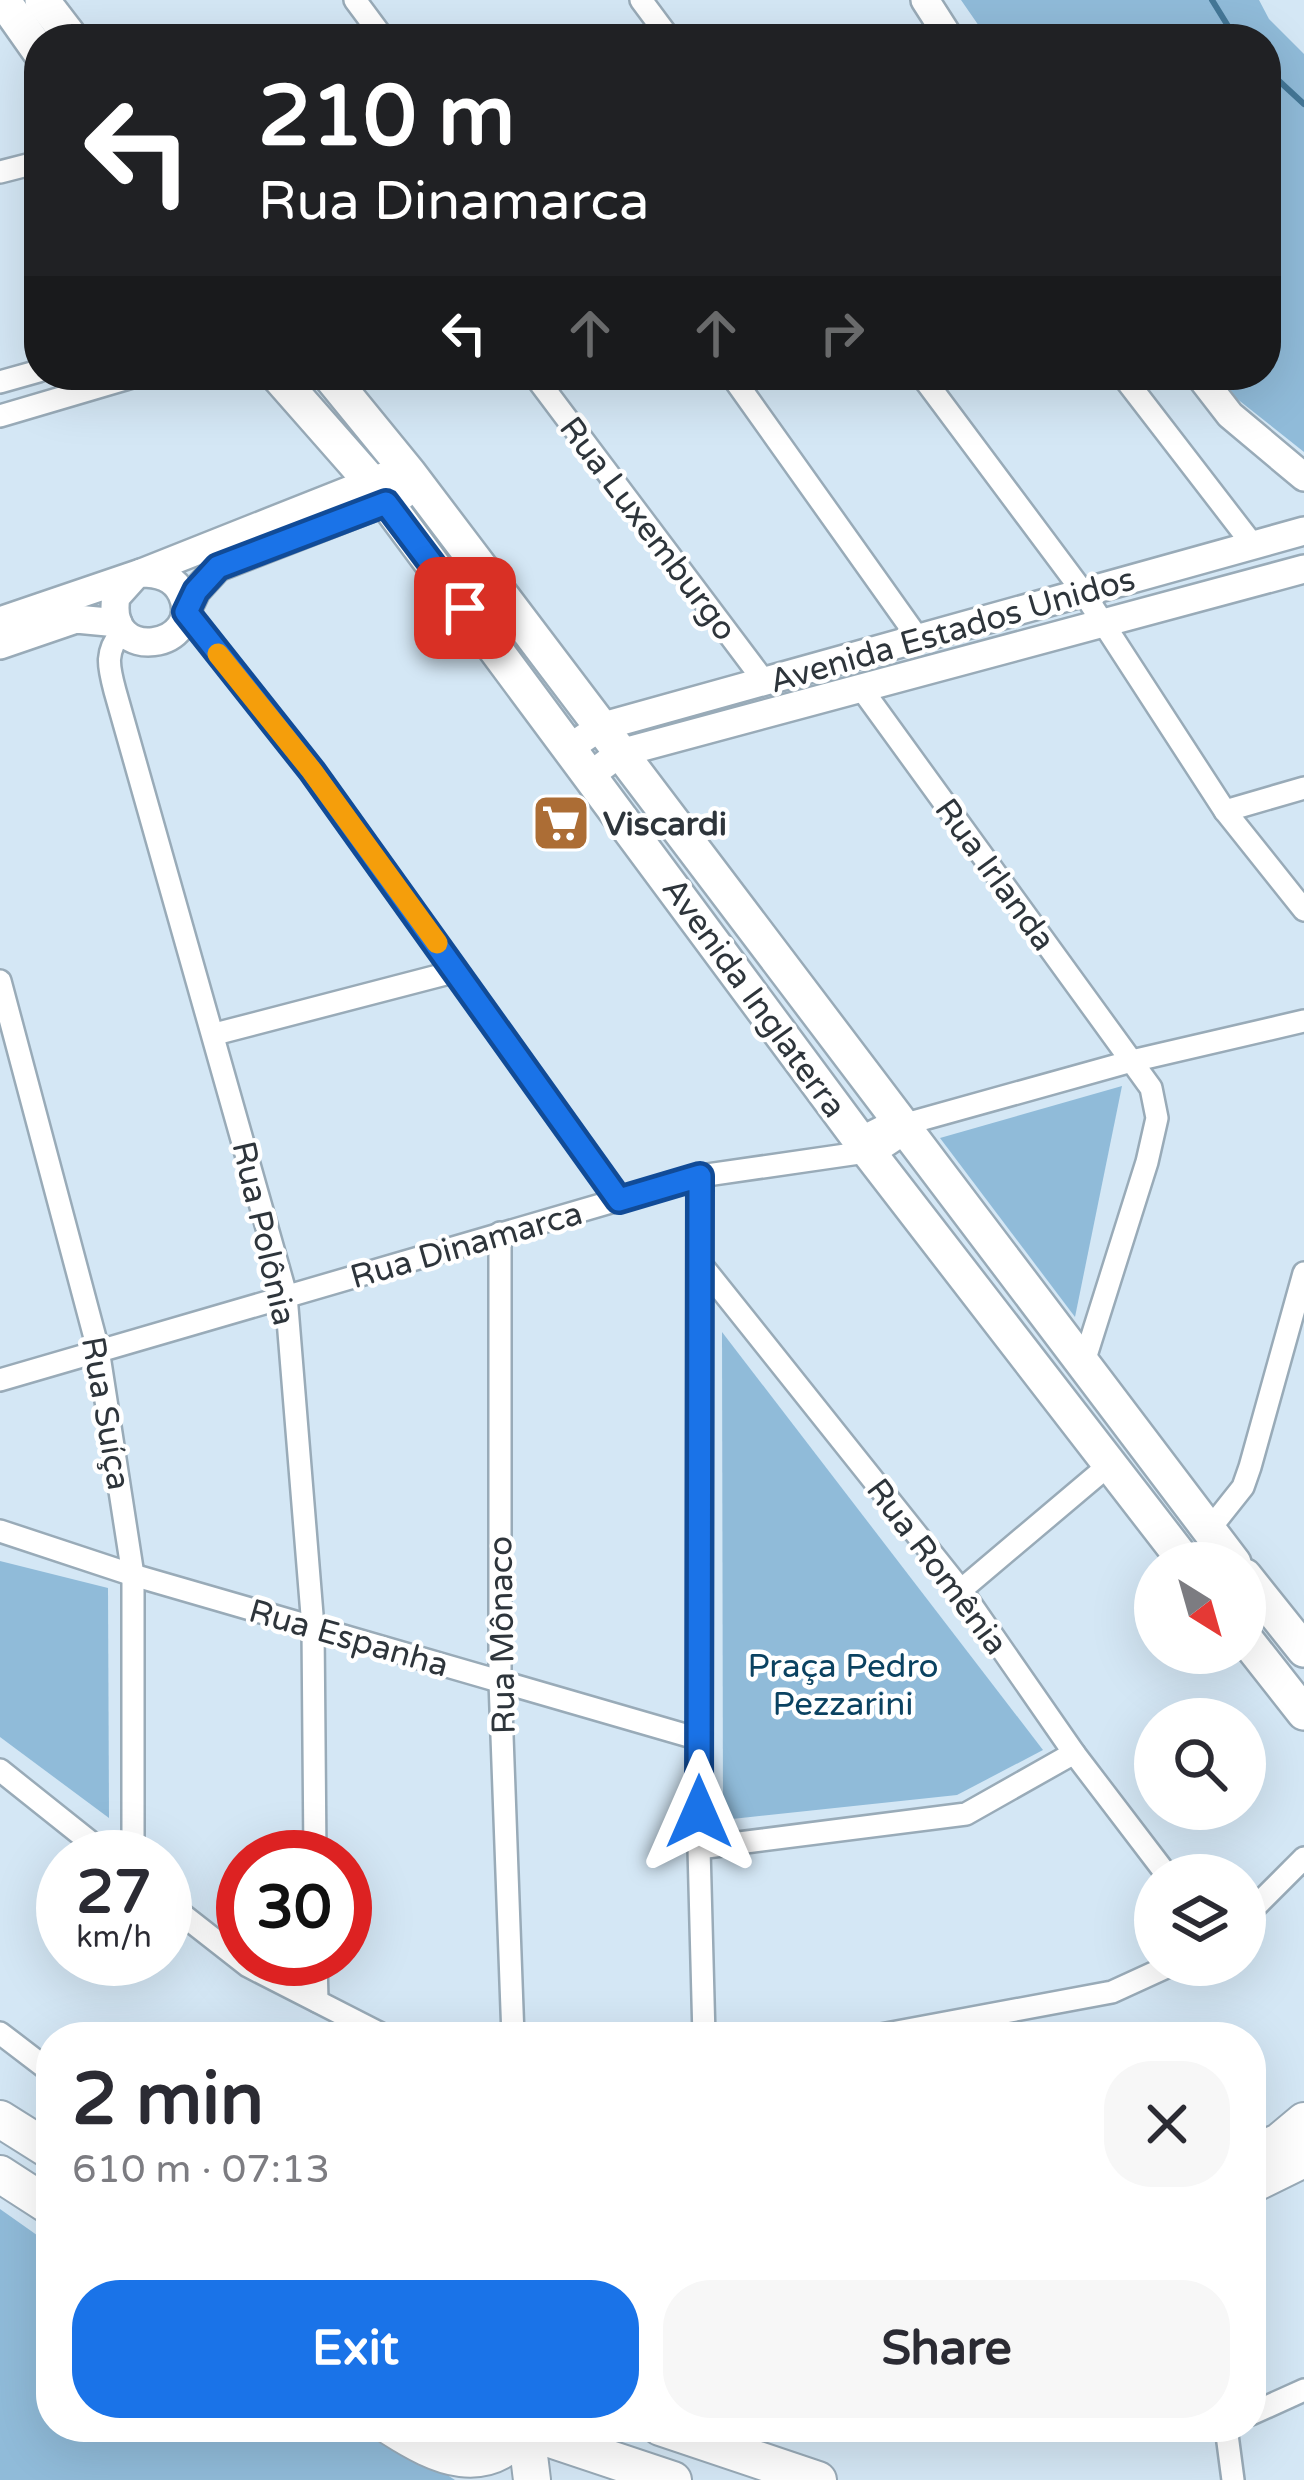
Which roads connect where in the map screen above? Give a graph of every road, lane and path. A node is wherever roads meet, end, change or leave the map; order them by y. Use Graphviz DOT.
graph roads {
  1 [pos="640,0"];
  2 [pos="8,2"];
  3 [pos="41,24"];
  4 [pos="658,24"];
  5 [pos="89,390"];
  6 [pos="291,390"];
  7 [pos="341,390"];
  8 [pos="545,390"];
  9 [pos="742,390"];
  10 [pos="932,390"];
  11 [pos="1134,390"];
  12 [pos="1211,390"];
  13 [pos="0,416"];
  14 [pos="412,477"];
  15 [pos="1304,477"];
  16 [pos="379,494"];
  17 [pos="1304,531"];
  18 [pos="1253,545"];
  19 [pos="1304,569"];
  20 [pos="138,575"];
  21 [pos="1083,592"];
  22 [pos="186,612"];
  23 [pos="0,621"];
  24 [pos="1103,623"];
  25 [pos="120,627"];
  26 [pos="918,638"];
  27 [pos="0,645"];
  28 [pos="764,681"];
  29 [pos="861,688"];
  30 [pos="610,740"];
  31 [pos="582,761"];
  32 [pos="1304,788"];
  33 [pos="1225,811"];
  34 [pos="1304,910"];
  35 [pos="457,971"];
  36 [pos="0,981"];
  37 [pos="1304,1021"];
  38 [pos="215,1034"];
  39 [pos="1132,1061"];
  40 [pos="902,1125"];
  41 [pos="867,1150"];
  42 [pos="700,1176"];
  43 [pos="619,1200"];
  44 [pos="500,1234"];
  45 [pos="700,1263"];
  46 [pos="1304,1273"];
  47 [pos="286,1295"];
  48 [pos="749,1325"];
  49 [pos="700,1327"];
  50 [pos="98,1349"];
  51 [pos="1083,1365"];
  52 [pos="0,1380"];
  53 [pos="1140,1438"];
  54 [pos="1109,1465"];
  55 [pos="1208,1531"];
  56 [pos="0,1532"];
  57 [pos="1170,1542"];
  58 [pos="1217,1542"];
  59 [pos="133,1574"];
  60 [pos="961,1590"];
  61 [pos="1266,1602"];
  62 [pos="313,1627"];
  63 [pos="1304,1650"];
  64 [pos="1266,1665"];
  65 [pos="500,1681"];
  66 [pos="1304,1713"];
  67 [pos="699,1739"];
  68 [pos="1074,1753"];
  69 [pos="0,1770"];
  70 [pos="75,1830"];
  71 [pos="133,1830"];
  72 [pos="315,1830"];
  73 [pos="699,1848"];
  74 [pos="1151,1854"];
  75 [pos="1304,1858"];
  76 [pos="1266,1896"];
  77 [pos="192,1922"];
  78 [pos="1134,1982"];
  79 [pos="317,1986"];
  80 [pos="317,2002"];
  81 [pos="357,2022"];
  82 [pos="512,2022"];
  83 [pos="704,2022"];
  84 [pos="951,2022"];
  85 [pos="0,2033"];
  86 [pos="36,2061"];
  87 [pos="0,2119"];
  88 [pos="1304,2122"];
  89 [pos="36,2142"];
  90 [pos="1266,2148"];
  91 [pos="1304,2159"];
  92 [pos="0,2174"];
  93 [pos="1266,2178"];
  94 [pos="36,2197"];
  95 [pos="1304,2390"];
  96 [pos="1266,2407"];
  97 [pos="416,2442"];
  98 [pos="507,2442"];
  99 [pos="525,2442"];
  100 [pos="562,2442"];
  101 [pos="705,2442"];
  102 [pos="1228,2442"];
  103 [pos="483,2471"];
  104 [pos="668,2479"];
  105 [pos="532,2480"];
  106 [pos="818,2480"];
  107 [pos="1233,2480"];
  1 -- 4 [label="street"];
  2 -- 3 [label="main road"];
  5 -- 13 [label="street"];
  6 -- 16 [label="main road, Avenida Inglaterra"];
  7 -- 14 [label="main road, Avenida Inglaterra"];
  8 -- 28 [label="street, Rua Luxemburgo"];
  9 -- 26 [label="street"];
  10 -- 21 [label="street"];
  11 -- 18 [label="street"];
  12 -- 15 [label="street"];
  14 -- 16 [label="street"];
  14 -- 30 [label="main road, Avenida Inglaterra"];
  16 -- 20 [label="street"];
  16 -- 22 [label="street"];
  16 -- 31 [label="main road, Avenida Inglaterra"];
  17 -- 18 [label="street, Avenida Estados Unidos"];
  18 -- 21 [label="street, Avenida Estados Unidos"];
  19 -- 24 [label="street, Avenida Estados Unidos"];
  20 -- 22 [label="street"];
  20 -- 23 [label="street"];
  20 -- 25 [label="street"];
  21 -- 24 [label="street"];
  21 -- 26 [label="street, Avenida Estados Unidos"];
  22 -- 25 [label="street"];
  22 -- 35 [label="street"];
  24 -- 29 [label="street, Avenida Estados Unidos"];
  24 -- 33 [label="street"];
  25 -- 27 [label="street"];
  25 -- 38 [label="street, Rua Polônia"];
  26 -- 28 [label="street, Avenida Estados Unidos"];
  28 -- 30 [label="street, Avenida Estados Unidos"];
  29 -- 30 [label="street, Avenida Estados Unidos"];
  29 -- 39 [label="street, Rua Irlanda"];
  30 -- 31 [label="street"];
  30 -- 40 [label="main road, Avenida Inglaterra"];
  31 -- 41 [label="main road, Avenida Inglaterra"];
  32 -- 33 [label="street"];
  33 -- 34 [label="street"];
  35 -- 38 [label="street"];
  35 -- 43 [label="street"];
  36 -- 50 [label="street, Rua Suíça"];
  37 -- 39 [label="street, Rua Dinamarca"];
  38 -- 47 [label="street, Rua Polônia"];
  39 -- 40 [label="street, Rua Dinamarca"];
  39 -- 51 [label="street, Rua Irlanda"];
  40 -- 41 [label="street, Rua Dinamarca"];
  40 -- 51 [label="main road, Avenida Inglaterra"];
  41 -- 42 [label="street, Rua Dinamarca"];
  41 -- 54 [label="main road, Avenida Inglaterra"];
  42 -- 43 [label="street, Rua Dinamarca"];
  42 -- 45 [label="street"];
  43 -- 44 [label="street, Rua Dinamarca"];
  44 -- 47 [label="street, Rua Dinamarca"];
  44 -- 65 [label="street, Rua Mônaco"];
  45 -- 48 [label="street, Rua Romênia"];
  45 -- 49 [label="street"];
  46 -- 55 [label="street"];
  47 -- 50 [label="street, Rua Dinamarca"];
  47 -- 62 [label="street, Rua Polônia"];
  48 -- 49 [label="street"];
  48 -- 60 [label="street, Rua Romênia"];
  49 -- 67 [label="street"];
  50 -- 52 [label="street, Rua Dinamarca"];
  50 -- 59 [label="street, Rua Suíça"];
  51 -- 53 [label="main road, Avenida Inglaterra"];
  53 -- 54 [label="street"];
  53 -- 55 [label="main road, Avenida Inglaterra"];
  54 -- 57 [label="main road, Avenida Inglaterra"];
  54 -- 60 [label="street"];
  55 -- 58 [label="main road, Avenida Inglaterra"];
  56 -- 59 [label="street, Rua Espanha"];
  59 -- 62 [label="street, Rua Espanha"];
  59 -- 71 [label="street, Rua Suíça"];
  60 -- 68 [label="street, Rua Romênia"];
  61 -- 63 [label="main road"];
  62 -- 65 [label="street, Rua Espanha"];
  62 -- 72 [label="street, Rua Polônia"];
  64 -- 66 [label="main road"];
  65 -- 67 [label="street, Rua Espanha"];
  65 -- 82 [label="street, Rua Mônaco"];
  67 -- 73 [label="street"];
  68 -- 73 [label="street"];
  68 -- 74 [label="street, Rua Romênia"];
  69 -- 70 [label="street"];
  73 -- 83 [label="street"];
  75 -- 76 [label="street"];
  77 -- 80 [label="street"];
  78 -- 84 [label="street"];
  79 -- 80 [label="street"];
  80 -- 81 [label="street"];
  85 -- 86 [label="street"];
  87 -- 89 [label="main road"];
  88 -- 90 [label="main road"];
  91 -- 93 [label="main road"];
  92 -- 94 [label="main road"];
  95 -- 96 [label="street"];
  97 -- 103 [label="main road"];
  98 -- 103 [label="main road"];
  99 -- 105 [label="main road"];
  100 -- 104 [label="main road"];
  101 -- 106 [label="main road"];
  102 -- 107 [label="street"];
}
